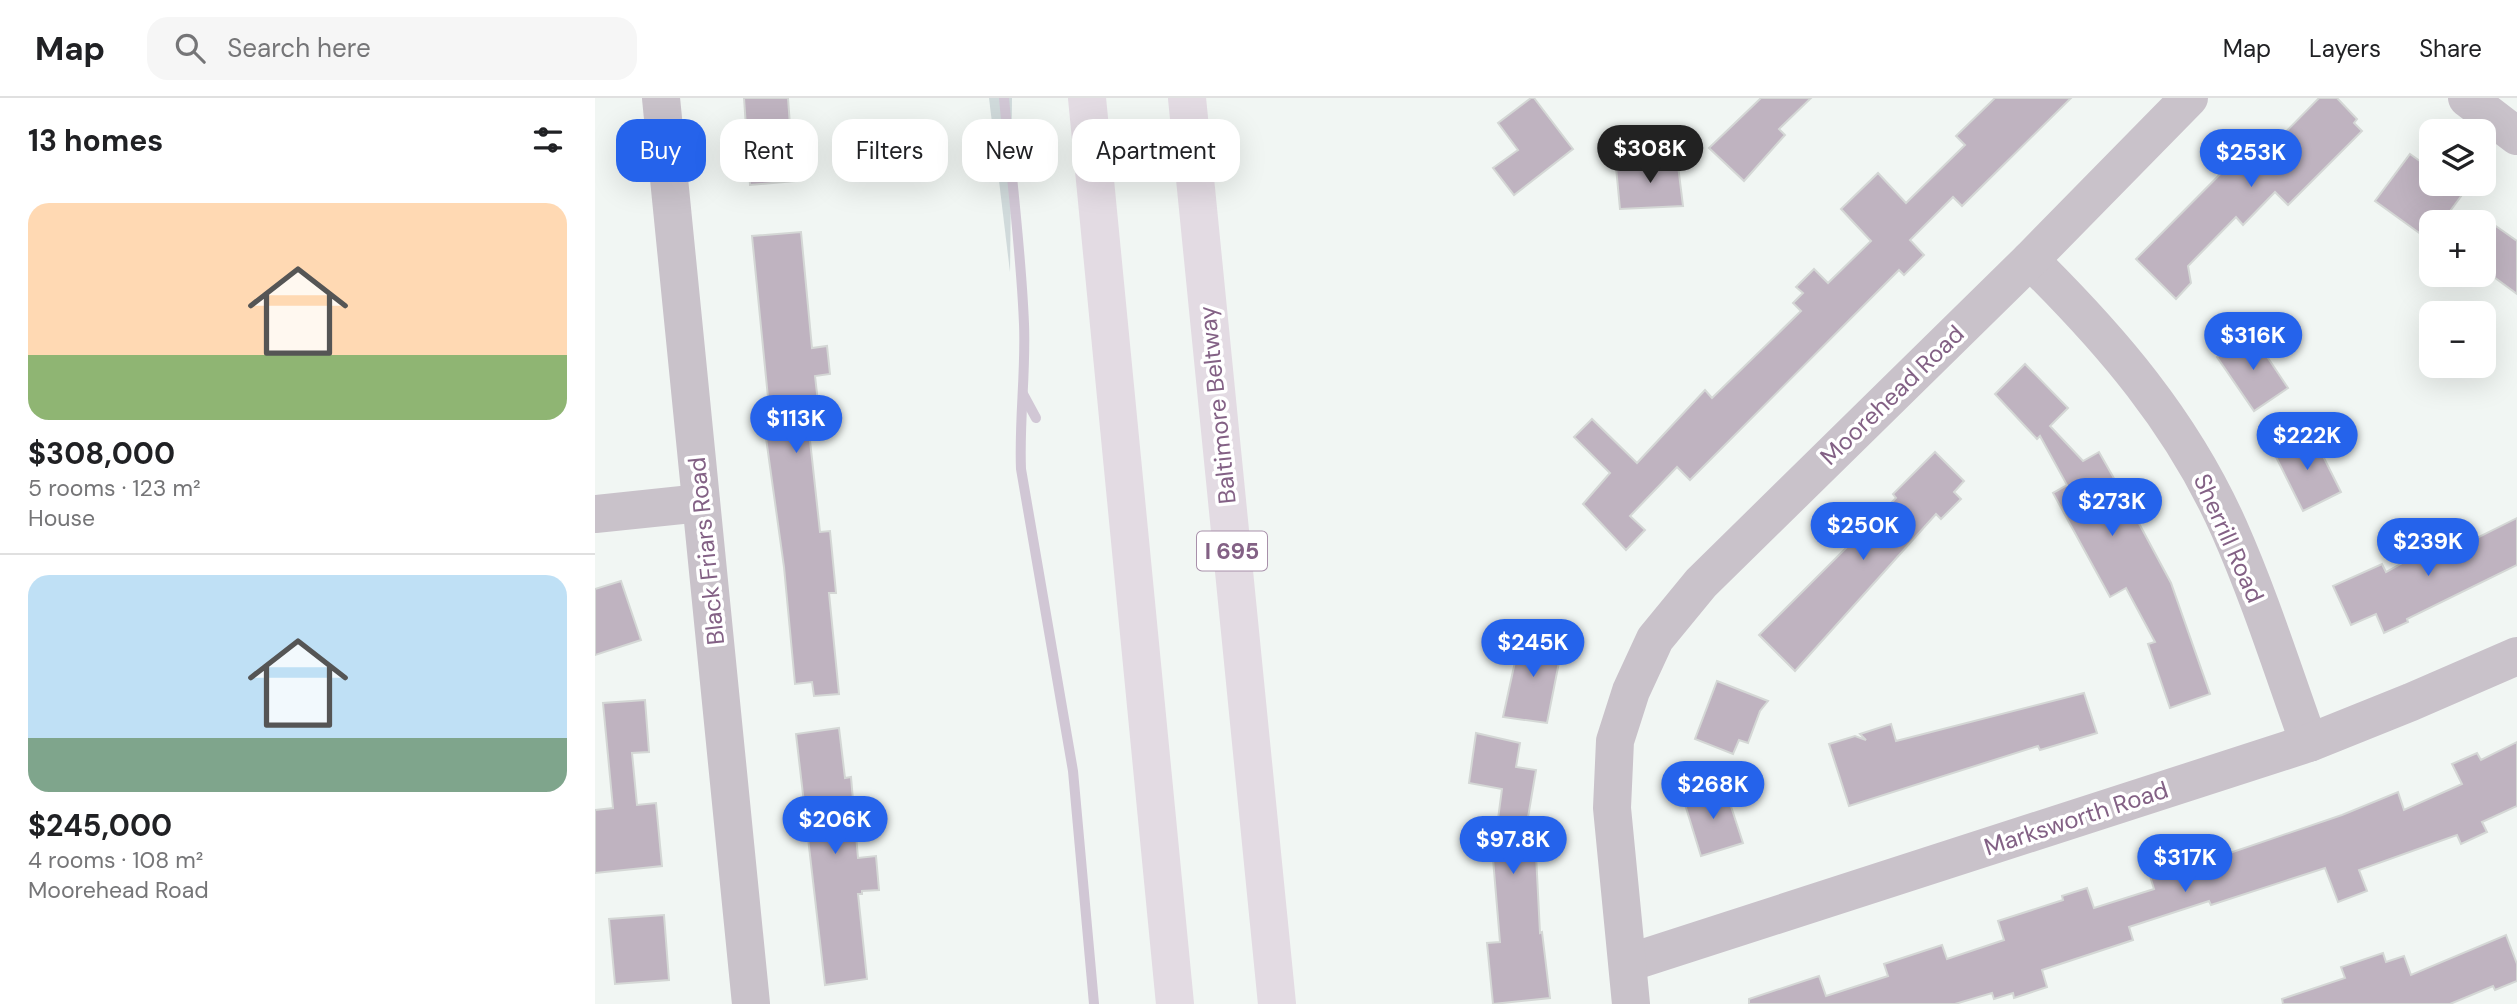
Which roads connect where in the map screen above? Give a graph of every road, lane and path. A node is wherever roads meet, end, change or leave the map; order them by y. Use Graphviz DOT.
graph roads {
  1 [pos="661,98"];
  2 [pos="1087,98"];
  3 [pos="1187,98"];
  4 [pos="2189,98"];
  5 [pos="2467,98"];
  6 [pos="2517,136"];
  7 [pos="2030,260"];
  8 [pos="701,503"];
  9 [pos="595,514"];
  10 [pos="2517,656"];
  11 [pos="2309,743"];
  12 [pos="1627,963"];
  13 [pos="751,1004"];
  14 [pos="1175,1004"];
  15 [pos="1277,1004"];
  16 [pos="1632,1004"];
  1 -- 8 [label="street, Black Friars Road"];
  2 -- 14 [label="highway"];
  3 -- 15 [label="highway, Baltimore Beltway / I 695"];
  4 -- 7 [label="street, Moorehead Road"];
  5 -- 6 [label="street"];
  7 -- 11 [label="street, Sherrill Road"];
  7 -- 12 [label="street, Moorehead Road"];
  8 -- 9 [label="street"];
  8 -- 13 [label="street, Black Friars Road"];
  10 -- 11 [label="street, Marksworth Road"];
  11 -- 12 [label="street, Marksworth Road"];
  12 -- 16 [label="street, Moorehead Road"];
}
